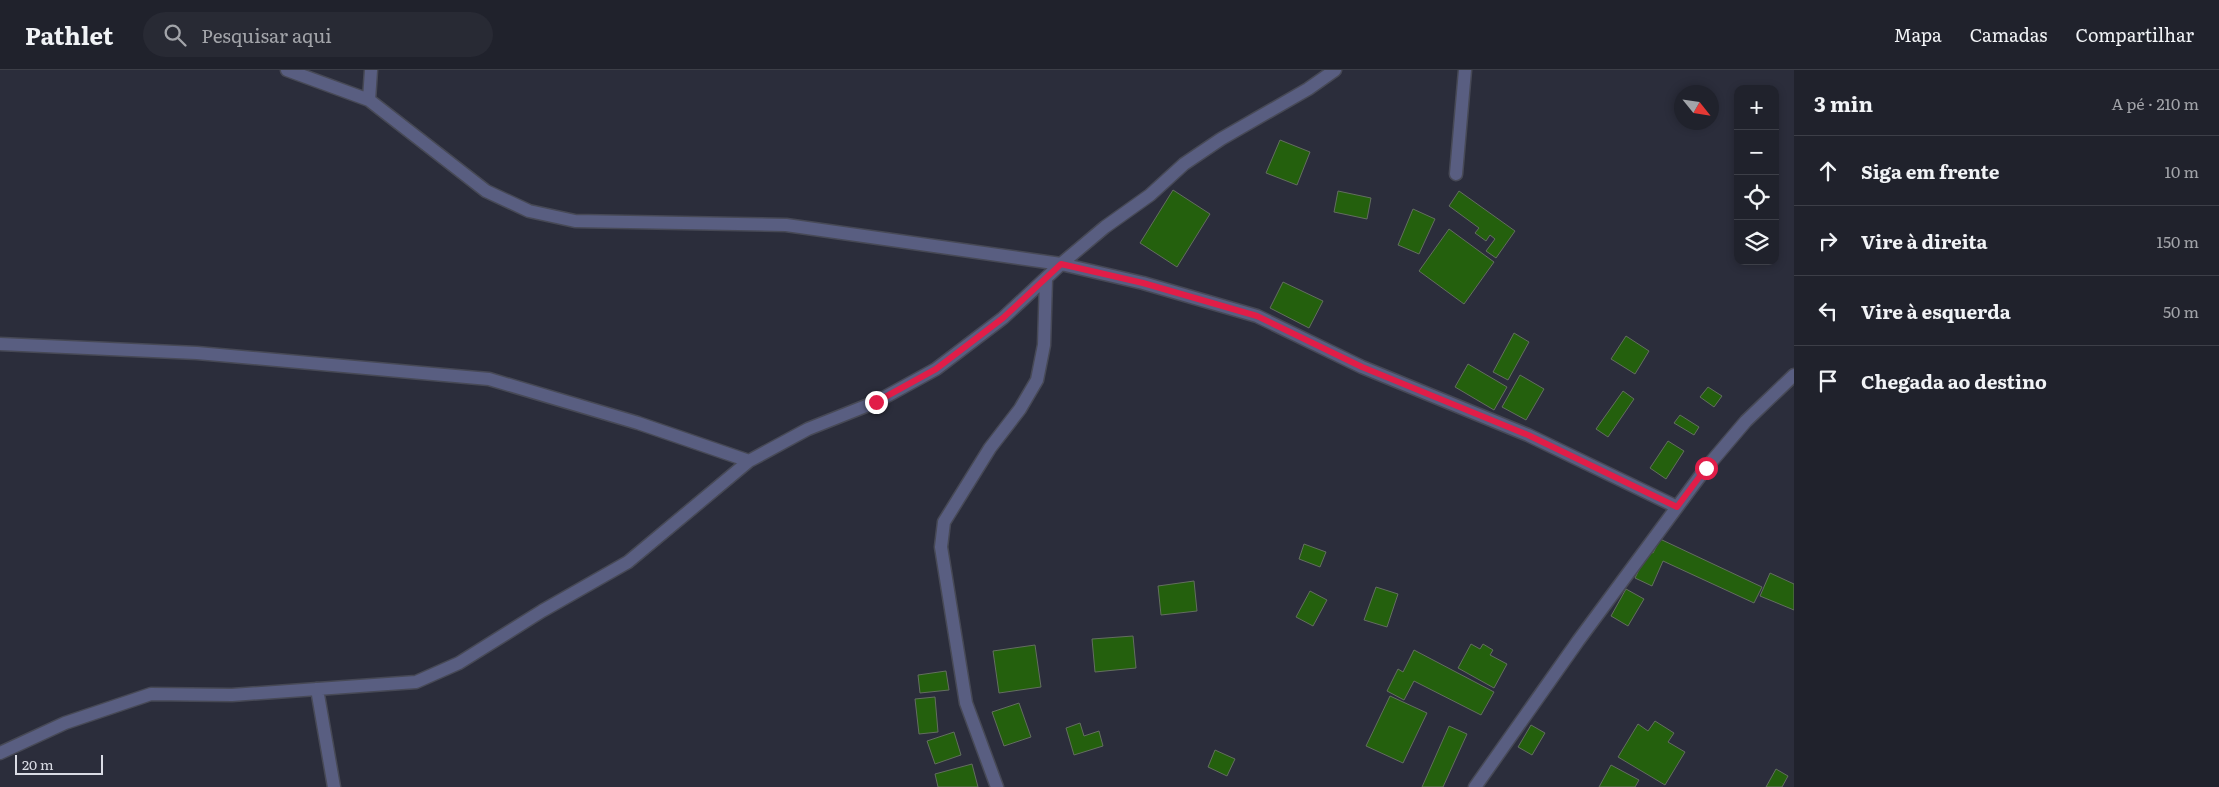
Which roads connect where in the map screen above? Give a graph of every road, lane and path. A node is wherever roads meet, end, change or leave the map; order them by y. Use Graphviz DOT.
graph roads {
  1 [pos="287,70"];
  2 [pos="371,70"];
  3 [pos="1335,70"];
  4 [pos="1465,70"];
  5 [pos="369,100"];
  6 [pos="1456,174"];
  7 [pos="1061,264"];
  8 [pos="1046,279"];
  9 [pos="0,344"];
  10 [pos="1794,375"];
  11 [pos="749,461"];
  12 [pos="1677,507"];
  13 [pos="317,689"];
  14 [pos="0,753"];
  15 [pos="1477,786"];
  16 [pos="334,787"];
  17 [pos="998,787"];
  1 -- 5 [label="street"];
  2 -- 5 [label="street"];
  3 -- 7 [label="street"];
  4 -- 6 [label="street"];
  5 -- 7 [label="street"];
  7 -- 8 [label="street"];
  7 -- 12 [label="street"];
  8 -- 11 [label="street"];
  8 -- 17 [label="street"];
  9 -- 11 [label="street"];
  10 -- 12 [label="street"];
  11 -- 13 [label="street"];
  12 -- 15 [label="street"];
  13 -- 14 [label="street"];
  13 -- 16 [label="street"];
}
